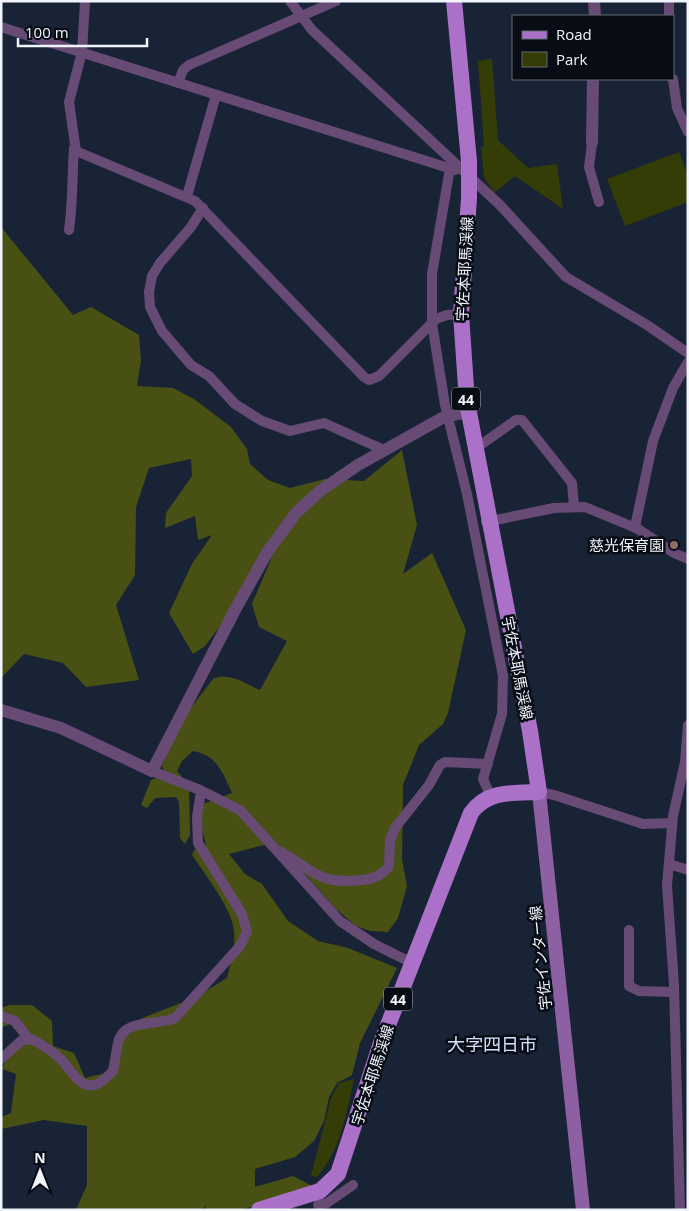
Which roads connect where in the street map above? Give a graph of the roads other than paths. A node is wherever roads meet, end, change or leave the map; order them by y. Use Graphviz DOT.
graph roads {
  1 [pos="85,1"];
  2 [pos="290,1"];
  3 [pos="336,1"];
  4 [pos="454,1"];
  5 [pos="594,1"];
  6 [pos="669,1"];
  7 [pos="595,15"];
  8 [pos="669,15"];
  9 [pos="301,17"];
  10 [pos="1,27"];
  11 [pos="82,52"];
  12 [pos="593,80"];
  13 [pos="673,80"];
  14 [pos="178,83"];
  15 [pos="216,95"];
  16 [pos="688,132"];
  17 [pos="592,143"];
  18 [pos="74,148"];
  19 [pos="450,168"];
  20 [pos="469,177"];
  21 [pos="187,196"];
  22 [pos="599,202"];
  23 [pos="203,208"];
  24 [pos="69,230"];
  25 [pos="461,314"];
  26 [pos="432,323"];
  27 [pos="688,353"];
  28 [pos="688,362"];
  29 [pos="468,412"];
  30 [pos="448,415"];
  31 [pos="475,449"];
  32 [pos="384,450"];
  33 [pos="574,506"];
  34 [pos="481,523"];
  35 [pos="635,528"];
  36 [pos="688,559"];
  37 [pos="1,710"];
  38 [pos="688,725"];
  39 [pos="488,764"];
  40 [pos="152,771"];
  41 [pos="201,791"];
  42 [pos="538,792"];
  43 [pos="491,797"];
  44 [pos="672,823"];
  45 [pos="274,848"];
  46 [pos="669,864"];
  47 [pos="688,870"];
  48 [pos="629,930"];
  49 [pos="412,963"];
  50 [pos="674,992"];
  51 [pos="1,1016"];
  52 [pos="28,1038"];
  53 [pos="1,1059"];
  54 [pos="353,1185"];
  55 [pos="318,1202"];
  56 [pos="259,1210"];
  57 [pos="584,1210"];
  58 [pos="680,1210"];
  1 -- 11 [label="street"];
  2 -- 9 [label="street"];
  3 -- 9 [label="street"];
  4 -- 20 [label="main road, 宇佐本耶馬渓線 / 44"];
  5 -- 7 [label="street"];
  6 -- 8 [label="street"];
  9 -- 14 [label="street"];
  9 -- 20 [label="street"];
  10 -- 11 [label="street"];
  11 -- 14 [label="street"];
  11 -- 18 [label="street"];
  12 -- 17 [label="street"];
  13 -- 16 [label="street"];
  14 -- 15 [label="street"];
  15 -- 19 [label="street"];
  15 -- 21 [label="street"];
  17 -- 22 [label="street"];
  18 -- 21 [label="street"];
  18 -- 24 [label="street"];
  19 -- 20 [label="street"];
  19 -- 26 [label="street, 44"];
  20 -- 25 [label="main road, 宇佐本耶馬渓線 / 44"];
  20 -- 27 [label="street"];
  21 -- 23 [label="street"];
  23 -- 26 [label="street"];
  23 -- 32 [label="street"];
  25 -- 26 [label="street"];
  25 -- 29 [label="main road, 宇佐本耶馬渓線 / 44"];
  26 -- 30 [label="street, 44"];
  28 -- 35 [label="street"];
  29 -- 30 [label="street"];
  29 -- 31 [label="main road, 宇佐本耶馬渓線 / 44"];
  30 -- 32 [label="street"];
  30 -- 34 [label="street, 44"];
  31 -- 33 [label="street"];
  31 -- 34 [label="main road, 宇佐本耶馬渓線 / 44"];
  32 -- 40 [label="street"];
  33 -- 34 [label="street"];
  33 -- 35 [label="street"];
  34 -- 39 [label="street, 44"];
  34 -- 42 [label="main road, 宇佐本耶馬渓線 / 44"];
  35 -- 36 [label="street"];
  37 -- 40 [label="street"];
  38 -- 44 [label="street"];
  39 -- 43 [label="street, 44"];
  39 -- 45 [label="street"];
  40 -- 41 [label="street"];
  41 -- 45 [label="street"];
  41 -- 52 [label="street"];
  42 -- 43 [label="main road"];
  42 -- 44 [label="street"];
  42 -- 57 [label="main road, 宇佐インター線"];
  43 -- 49 [label="main road, 宇佐本耶馬渓線 / 44"];
  44 -- 46 [label="street"];
  45 -- 49 [label="street"];
  46 -- 47 [label="street"];
  46 -- 50 [label="street"];
  48 -- 50 [label="street"];
  49 -- 55 [label="main road, 宇佐本耶馬渓線 / 44"];
  50 -- 58 [label="street"];
  51 -- 52 [label="street"];
  52 -- 53 [label="street"];
  54 -- 55 [label="street"];
  55 -- 56 [label="main road, 宇佐本耶馬渓線 / 44"];
}
